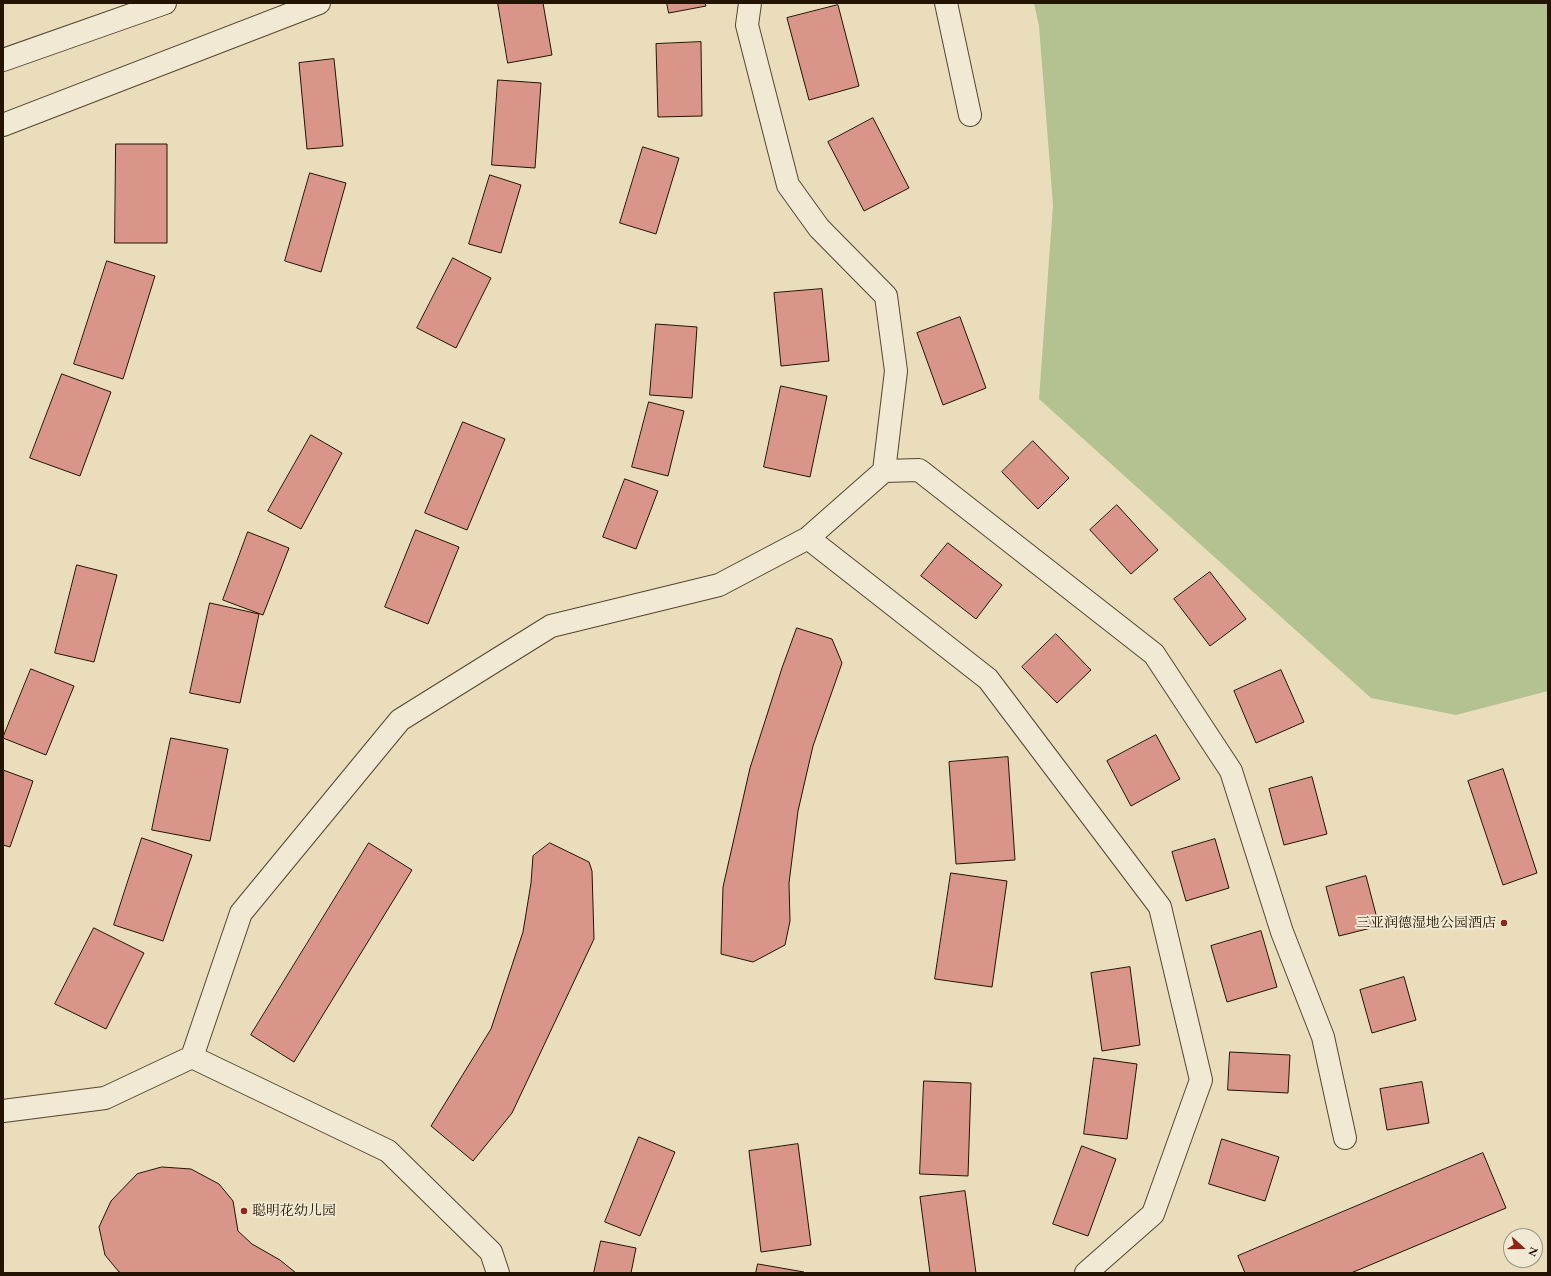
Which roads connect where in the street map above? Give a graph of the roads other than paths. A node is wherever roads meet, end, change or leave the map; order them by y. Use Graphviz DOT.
graph roads {
  1 [pos="165,3"];
  2 [pos="319,3"];
  3 [pos="750,3"];
  4 [pos="946,3"];
  5 [pos="3,60"];
  6 [pos="970,115"];
  7 [pos="3,125"];
  8 [pos="884,471"];
  9 [pos="808,538"];
  10 [pos="192,1057"];
  11 [pos="3,1111"];
  12 [pos="1345,1138"];
  13 [pos="498,1273"];
  14 [pos="1086,1273"];
  1 -- 5 [label="street"];
  2 -- 7 [label="street"];
  3 -- 8 [label="street"];
  4 -- 6 [label="street"];
  8 -- 9 [label="street"];
  8 -- 12 [label="street"];
  9 -- 10 [label="street"];
  9 -- 14 [label="street"];
  10 -- 11 [label="street"];
  10 -- 13 [label="street"];
}
